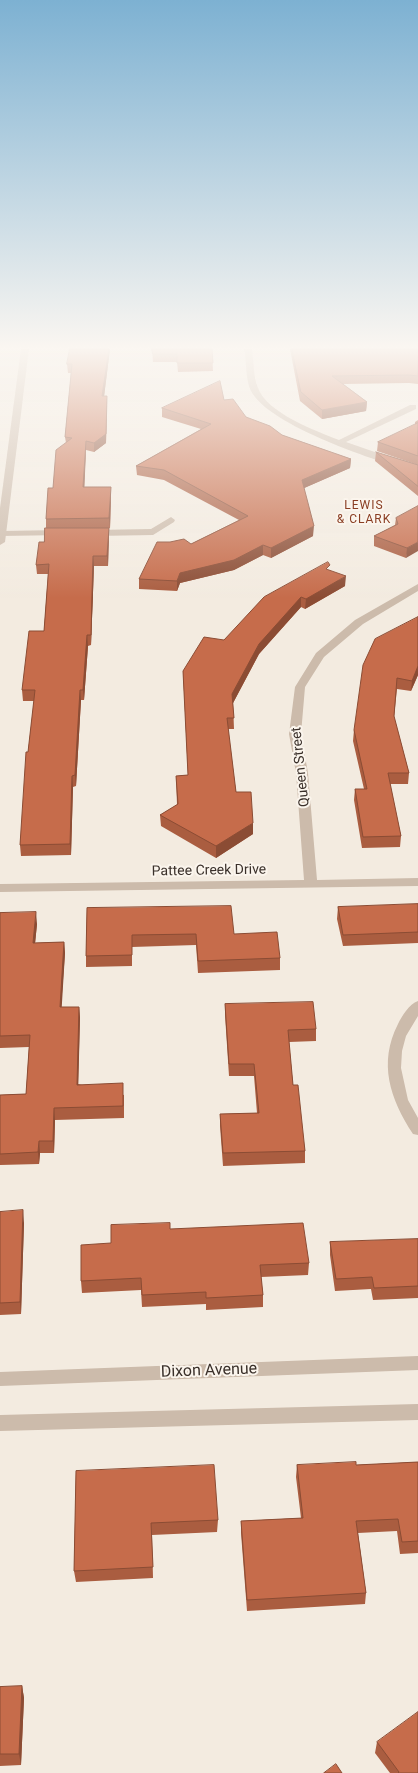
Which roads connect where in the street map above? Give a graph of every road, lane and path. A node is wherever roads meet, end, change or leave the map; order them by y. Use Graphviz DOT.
graph roads {
  1 [pos="14,432"];
  2 [pos="314,432"];
  3 [pos="361,432"];
  4 [pos="340,442"];
  5 [pos="418,470"];
  6 [pos="171,520"];
  7 [pos="68,533"];
  8 [pos="87,533"];
  9 [pos="1,538"];
  10 [pos="418,587"];
  11 [pos="418,882"];
  12 [pos="311,884"];
  13 [pos="0,888"];
  14 [pos="418,1006"];
  15 [pos="418,1130"];
  16 [pos="418,1363"];
  17 [pos="0,1379"];
  18 [pos="418,1412"];
  19 [pos="0,1423"];
  1 -- 9 [label="street"];
  2 -- 4 [label="street"];
  3 -- 4 [label="street"];
  4 -- 5 [label="street"];
  6 -- 8 [label="street"];
  7 -- 9 [label="street"];
  10 -- 12 [label="street, Queen Street"];
  11 -- 12 [label="street, Pattee Creek Drive"];
  12 -- 13 [label="street, Pattee Creek Drive"];
  14 -- 15 [label="street"];
  16 -- 17 [label="street, Dixon Avenue"];
  18 -- 19 [label="street"];
}
